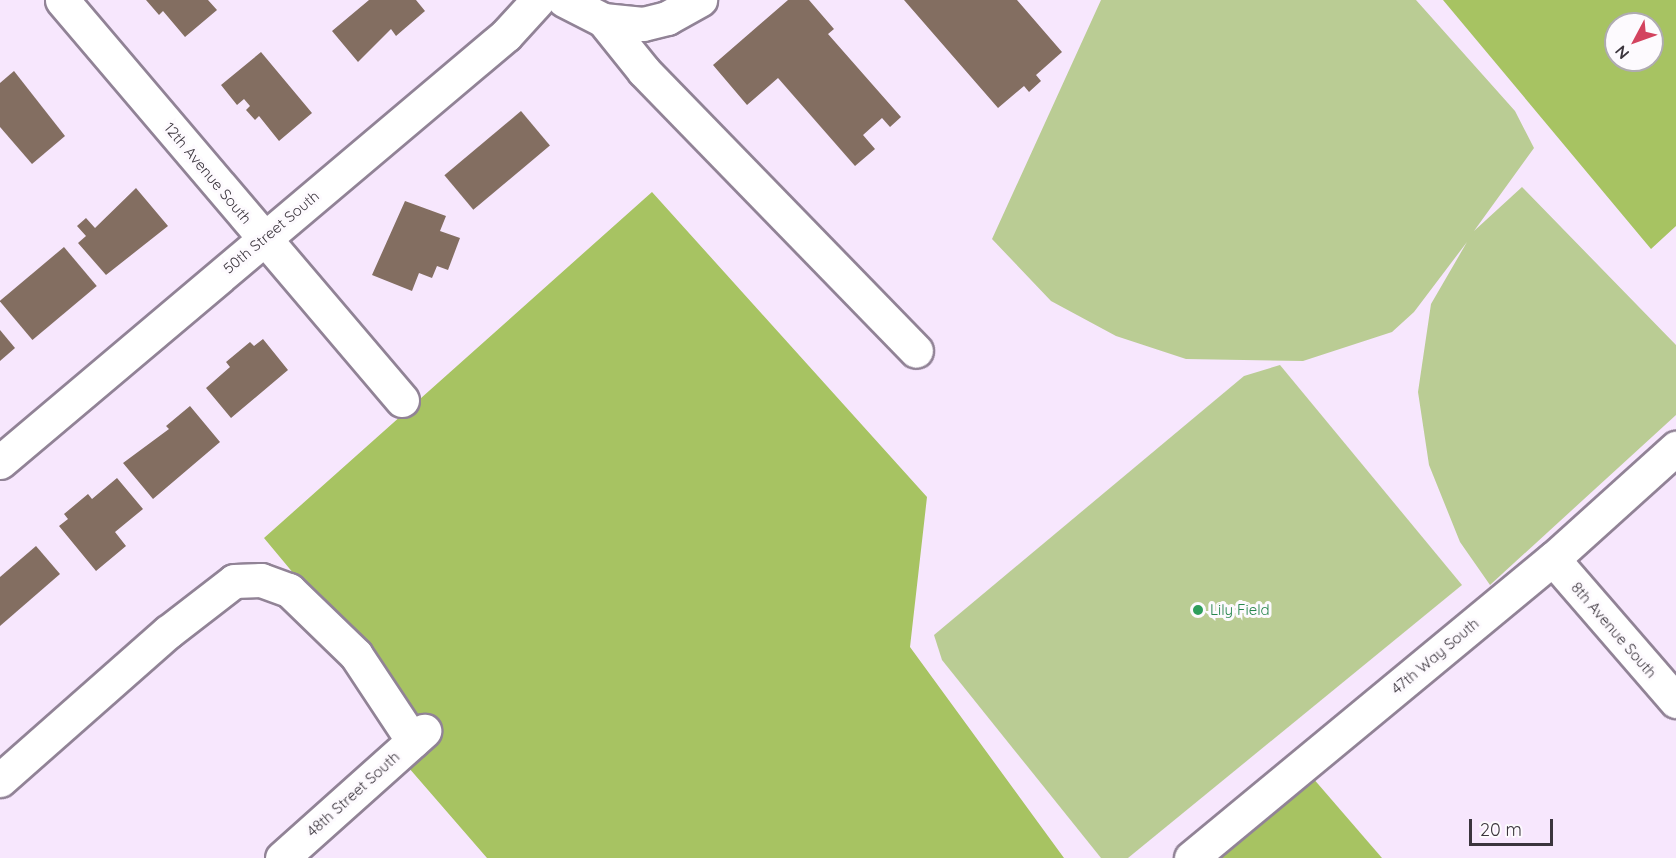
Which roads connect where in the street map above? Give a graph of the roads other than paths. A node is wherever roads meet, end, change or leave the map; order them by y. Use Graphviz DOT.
graph roads {
  1 [pos="62,0"];
  2 [pos="538,0"];
  3 [pos="564,0"];
  4 [pos="700,0"];
  5 [pos="603,20"];
  6 [pos="264,238"];
  7 [pos="916,351"];
  8 [pos="402,400"];
  9 [pos="1676,448"];
  10 [pos="0,462"];
  11 [pos="1553,559"];
  12 [pos="1676,701"];
  13 [pos="0,780"];
  14 [pos="282,858"];
  15 [pos="1191,858"];
  1 -- 6 [label="street, 12th Avenue South"];
  2 -- 6 [label="street, 50th Street South"];
  3 -- 5 [label="street"];
  4 -- 5 [label="street"];
  5 -- 7 [label="street"];
  6 -- 8 [label="street, 12th Avenue South"];
  6 -- 10 [label="street, 50th Street South"];
  9 -- 11 [label="street, 47th Way South"];
  11 -- 12 [label="street, 8th Avenue South"];
  11 -- 15 [label="street, 47th Way South"];
  13 -- 14 [label="street, 48th Street South"];
}
